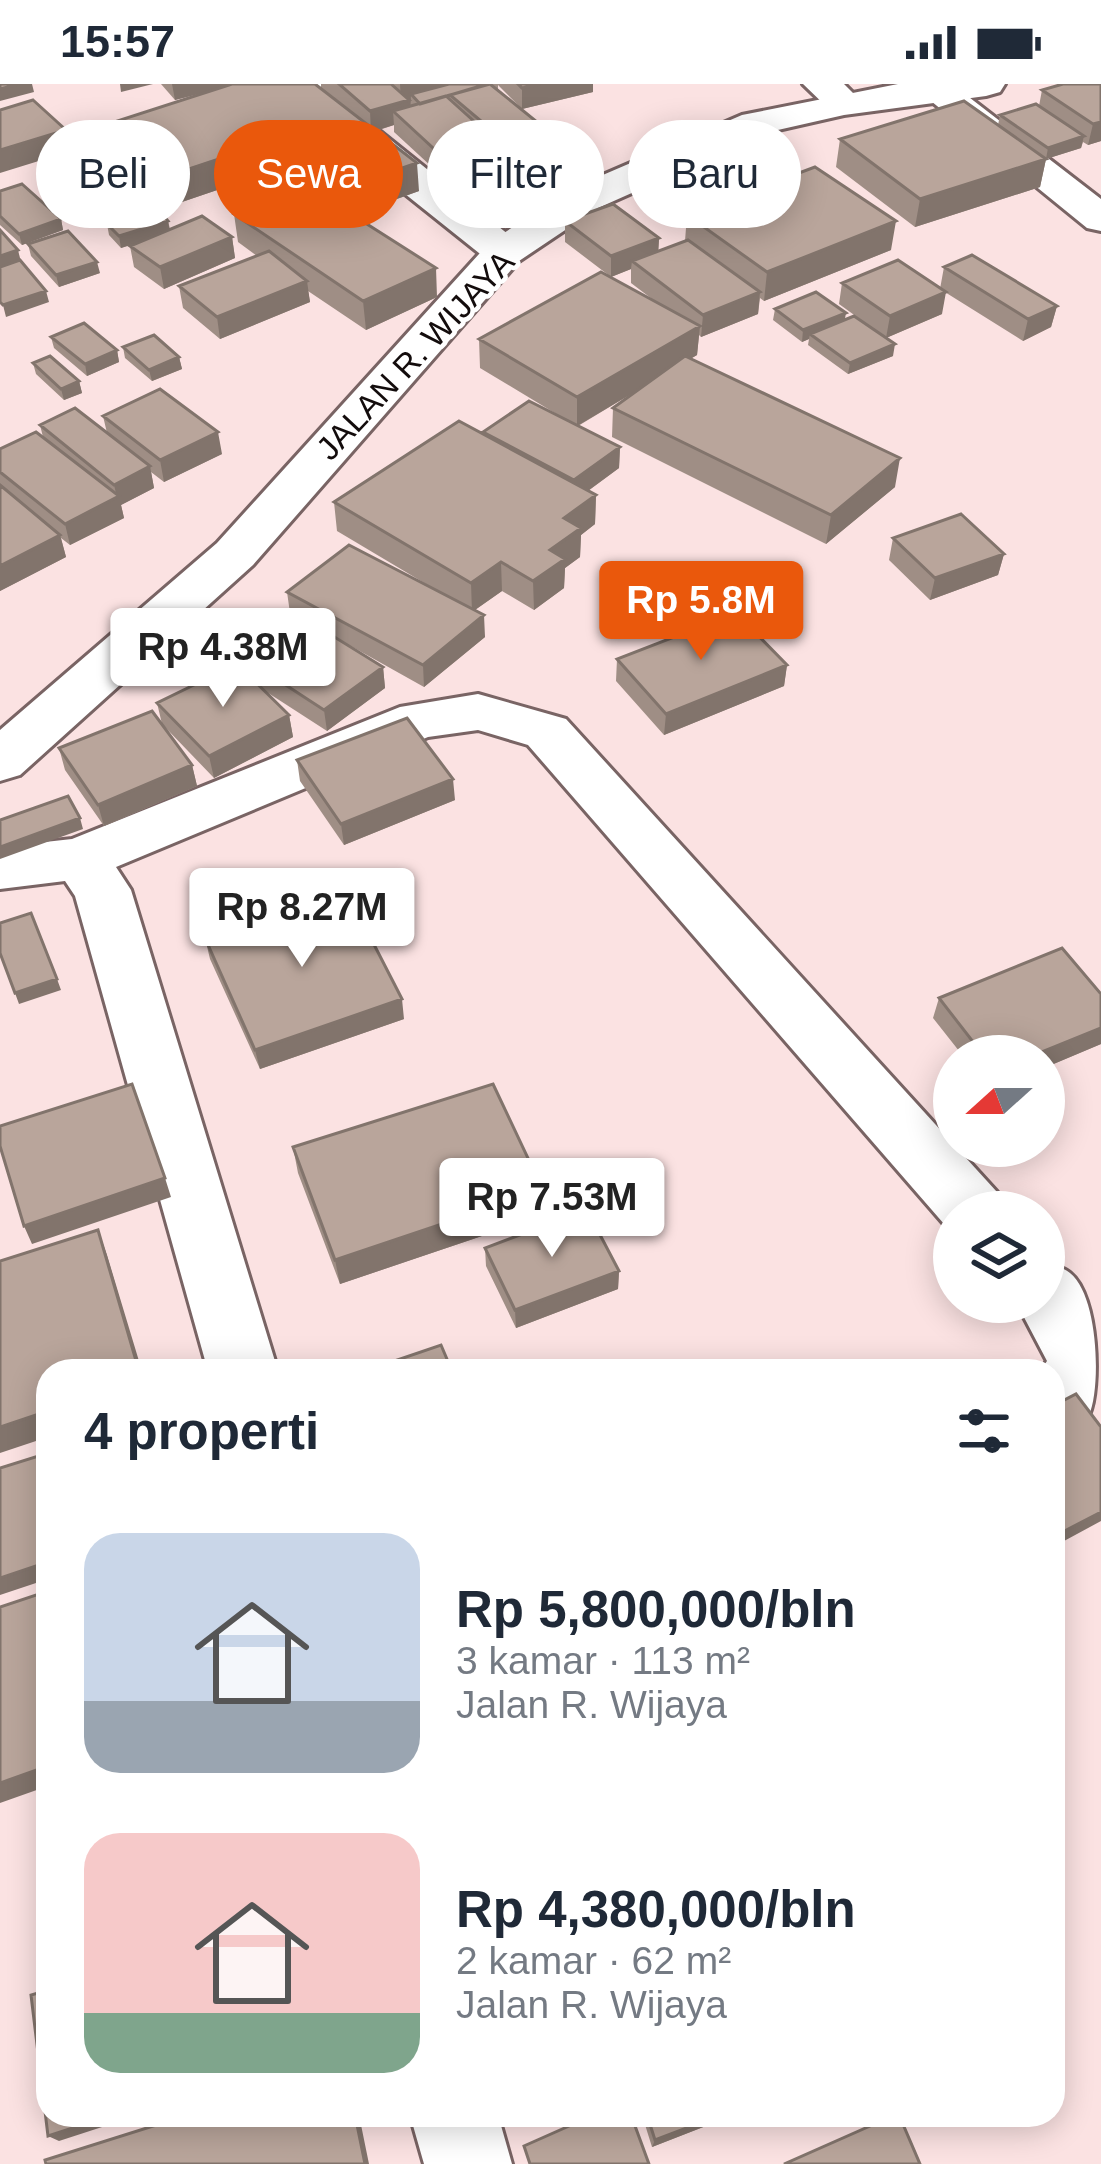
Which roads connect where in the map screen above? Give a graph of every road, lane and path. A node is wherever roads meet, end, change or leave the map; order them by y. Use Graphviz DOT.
graph roads {
  1 [pos="299,84"];
  2 [pos="986,84"];
  3 [pos="932,87"];
  4 [pos="833,93"];
  5 [pos="1101,219"];
  6 [pos="504,252"];
  7 [pos="0,761"];
  8 [pos="79,859"];
  9 [pos="0,868"];
  10 [pos="955,1191"];
  11 [pos="1065,1323"];
  12 [pos="239,1359"];
  13 [pos="1065,1392"];
  14 [pos="457,2127"];
  15 [pos="468,2164"];
  1 -- 6 [label="street"];
  2 -- 3 [label="street, JALAN R. WIJAYA"];
  3 -- 4 [label="street, JALAN R. WIJAYA"];
  3 -- 5 [label="street"];
  4 -- 6 [label="street, JALAN R. WIJAYA"];
  6 -- 7 [label="street, JALAN R. WIJAYA"];
  8 -- 9 [label="street"];
  8 -- 10 [label="street"];
  8 -- 12 [label="street"];
  11 -- 13 [label="street"];
  14 -- 15 [label="street"];
}
